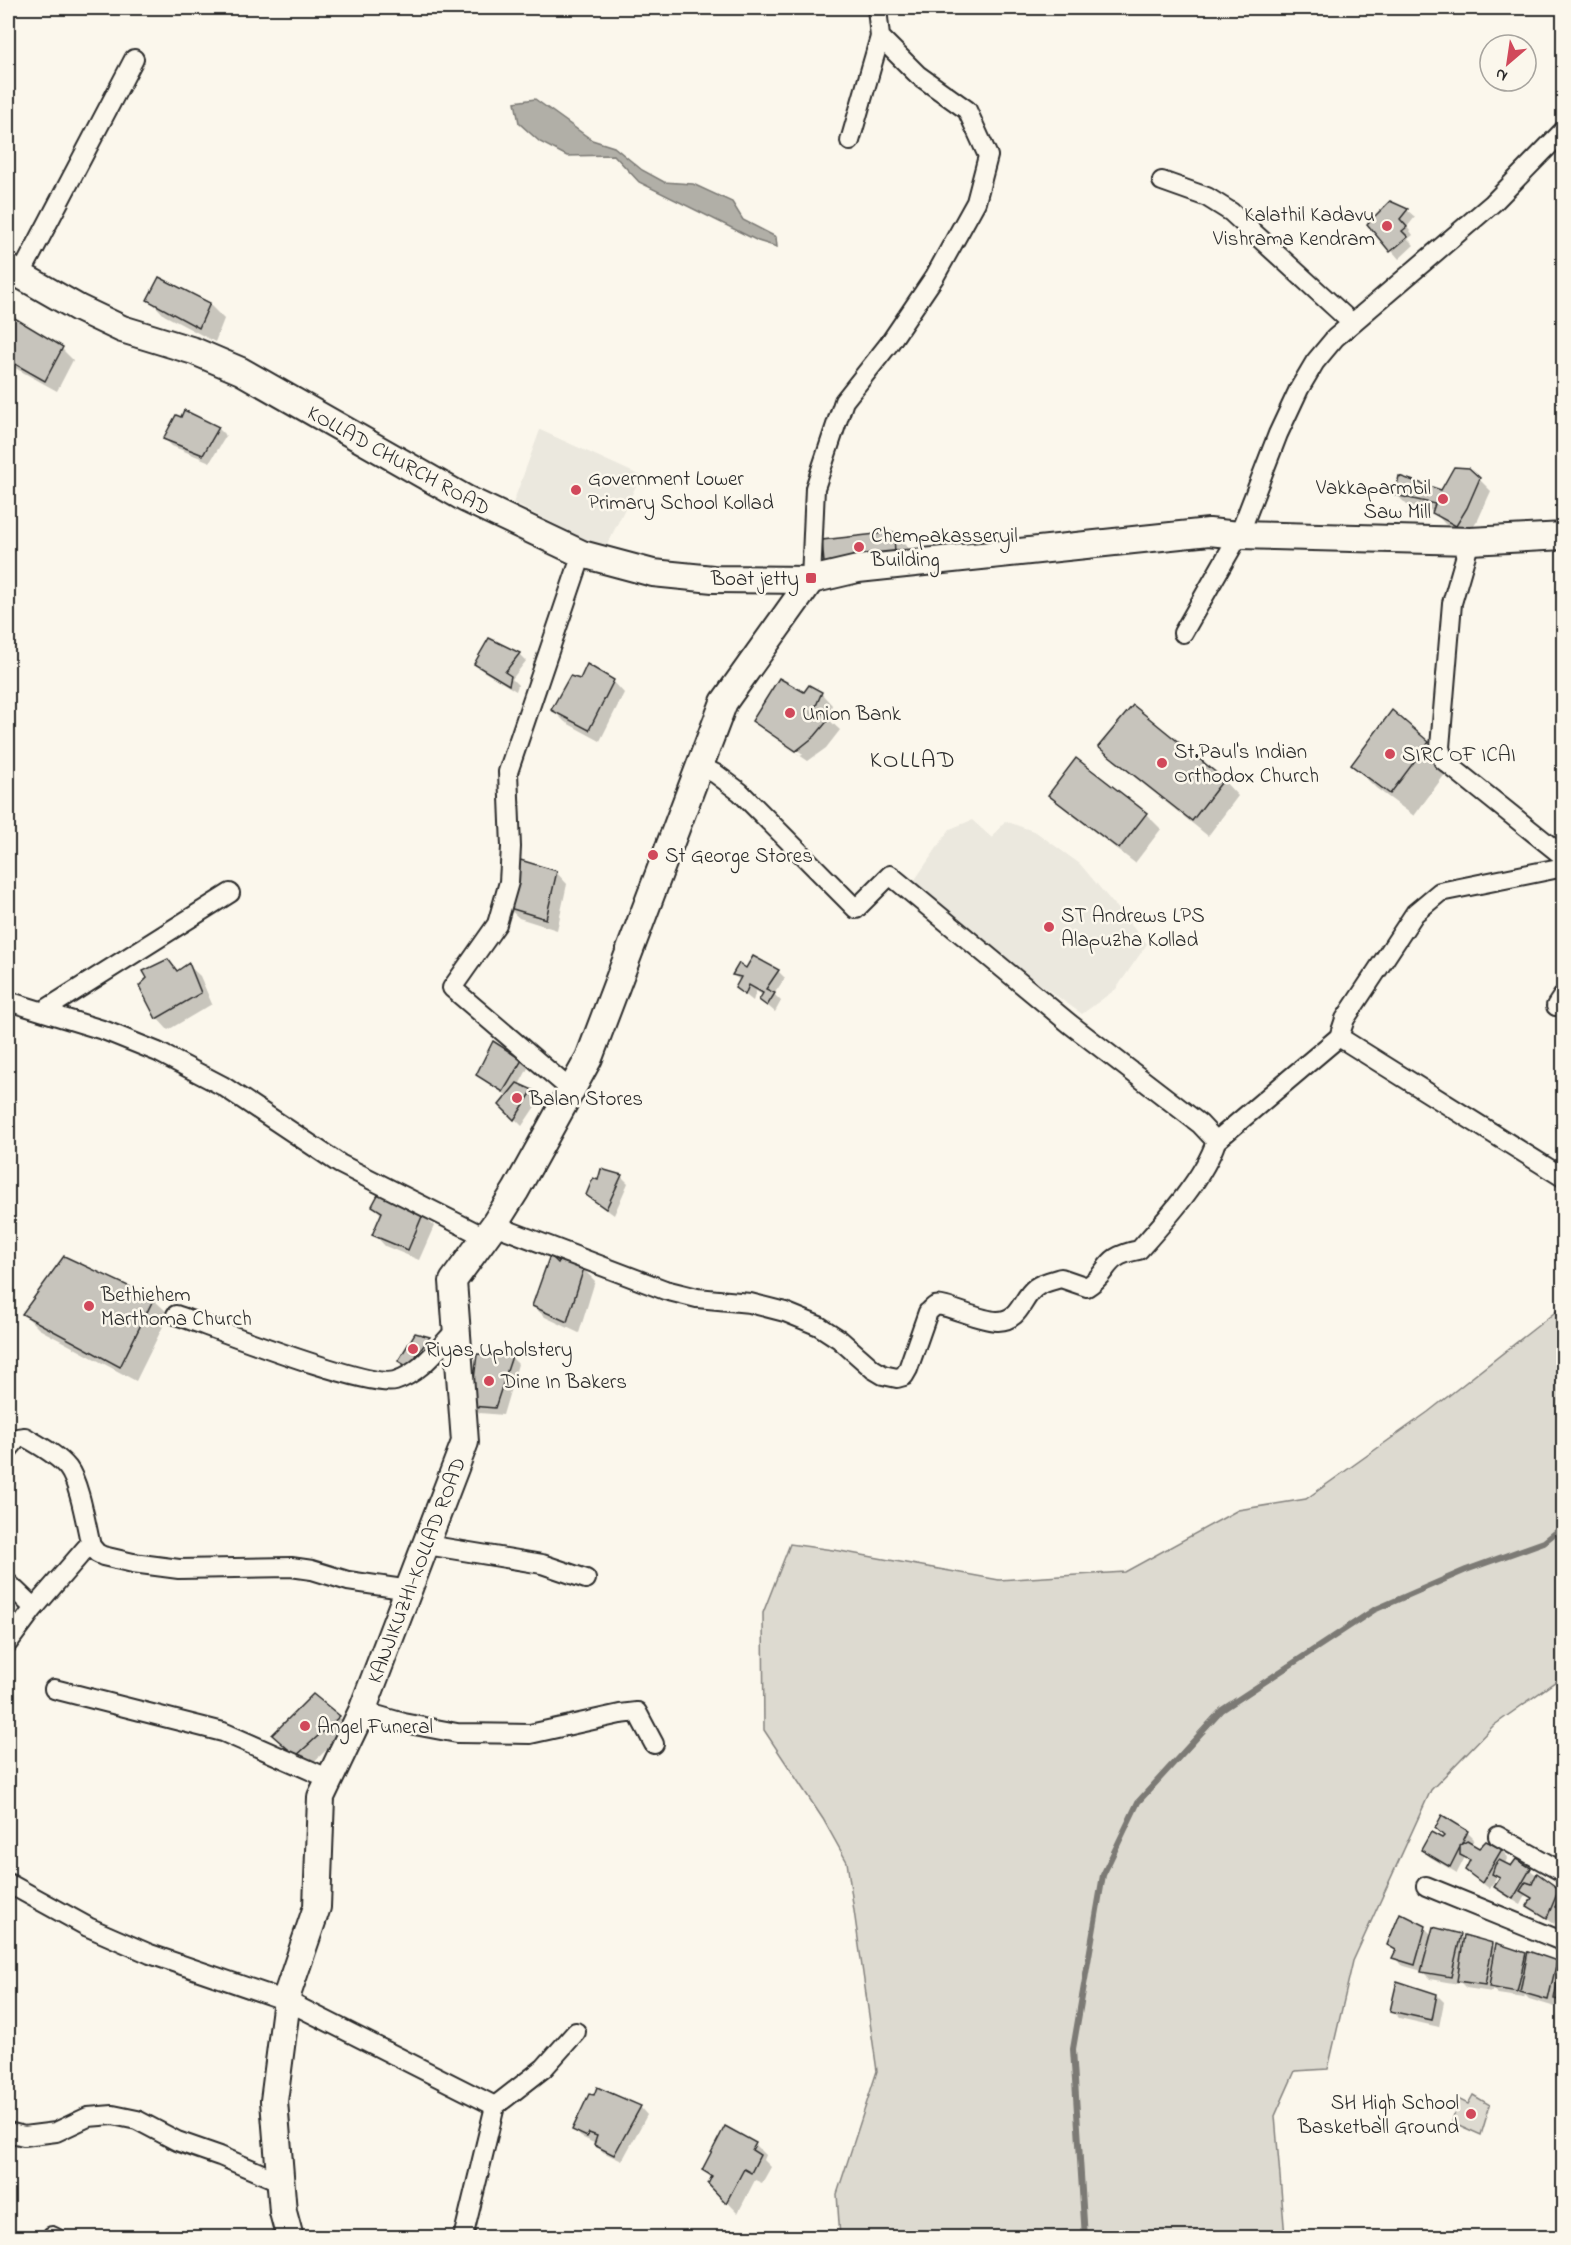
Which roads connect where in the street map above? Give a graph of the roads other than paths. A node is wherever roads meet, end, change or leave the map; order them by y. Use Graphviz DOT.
graph roads {
  1 [pos="877,8"];
  2 [pos="880,37"];
  3 [pos="135,59"];
  4 [pos="1563,130"];
  5 [pos="850,141"];
  6 [pos="1162,181"];
  7 [pos="14,272"];
  8 [pos="1352,323"];
  9 [pos="1239,535"];
  10 [pos="1563,536"];
  11 [pos="1470,541"];
  12 [pos="582,554"];
  13 [pos="811,580"];
  14 [pos="1183,633"];
  15 [pos="700,765"];
  16 [pos="1563,857"];
  17 [pos="1563,867"];
  18 [pos="230,892"];
  19 [pos="8,1001"];
  20 [pos="43,1011"];
  21 [pos="1339,1036"];
  22 [pos="571,1090"];
  23 [pos="1216,1141"];
  24 [pos="1563,1178"];
  25 [pos="490,1231"];
  26 [pos="176,1315"];
  27 [pos="458,1328"];
  28 [pos="8,1450"];
  29 [pos="427,1545"];
  30 [pos="91,1546"];
  31 [pos="586,1579"];
  32 [pos="8,1583"];
  33 [pos="410,1590"];
  34 [pos="34,1608"];
  35 [pos="8,1643"];
  36 [pos="54,1689"];
  37 [pos="362,1711"];
  38 [pos="654,1744"];
  39 [pos="330,1779"];
  40 [pos="1498,1836"];
  41 [pos="1563,1873"];
  42 [pos="8,1883"];
  43 [pos="1426,1886"];
  44 [pos="1563,1942"];
  45 [pos="287,2001"];
  46 [pos="576,2032"];
  47 [pos="495,2106"];
  48 [pos="8,2132"];
  49 [pos="281,2182"];
  50 [pos="51,2238"];
  51 [pos="56,2238"];
  52 [pos="290,2238"];
  53 [pos="463,2238"];
  1 -- 2 [label="street"];
  2 -- 5 [label="street"];
  2 -- 13 [label="street"];
  3 -- 7 [label="street"];
  4 -- 8 [label="street"];
  6 -- 8 [label="street"];
  7 -- 12 [label="main road, KOLLAD CHURCH ROAD"];
  8 -- 9 [label="street"];
  9 -- 11 [label="main road, KOLLAD CHURCH ROAD"];
  9 -- 13 [label="main road, KOLLAD CHURCH ROAD"];
  9 -- 14 [label="street"];
  10 -- 11 [label="main road, KOLLAD CHURCH ROAD"];
  11 -- 16 [label="street"];
  12 -- 13 [label="main road, KOLLAD CHURCH ROAD"];
  12 -- 22 [label="street"];
  13 -- 15 [label="main road, KANJIKUZHI-KOLLAD ROAD"];
  15 -- 22 [label="main road, KANJIKUZHI-KOLLAD ROAD"];
  15 -- 23 [label="street"];
  17 -- 21 [label="street"];
  18 -- 20 [label="street"];
  19 -- 20 [label="street"];
  20 -- 25 [label="street"];
  21 -- 23 [label="street"];
  21 -- 24 [label="street"];
  22 -- 25 [label="main road, KANJIKUZHI-KOLLAD ROAD"];
  23 -- 25 [label="street"];
  25 -- 27 [label="main road, KANJIKUZHI-KOLLAD ROAD"];
  26 -- 27 [label="street"];
  27 -- 29 [label="main road, KANJIKUZHI-KOLLAD ROAD"];
  28 -- 30 [label="street"];
  29 -- 31 [label="street"];
  29 -- 33 [label="main road, KANJIKUZHI-KOLLAD ROAD"];
  30 -- 33 [label="street"];
  30 -- 34 [label="street"];
  32 -- 34 [label="street"];
  33 -- 37 [label="main road, KANJIKUZHI-KOLLAD ROAD"];
  34 -- 35 [label="street"];
  36 -- 39 [label="street"];
  37 -- 38 [label="street"];
  37 -- 39 [label="main road, KANJIKUZHI-KOLLAD ROAD"];
  39 -- 45 [label="main road, KANJIKUZHI-KOLLAD ROAD"];
  40 -- 41 [label="street"];
  42 -- 45 [label="street"];
  43 -- 44 [label="street"];
  45 -- 47 [label="street"];
  45 -- 49 [label="main road, KANJIKUZHI-KOLLAD ROAD"];
  46 -- 47 [label="street"];
  47 -- 53 [label="street"];
  48 -- 49 [label="street"];
  49 -- 52 [label="main road, KANJIKUZHI-KOLLAD ROAD"];
  50 -- 51 [label="street"];
}
